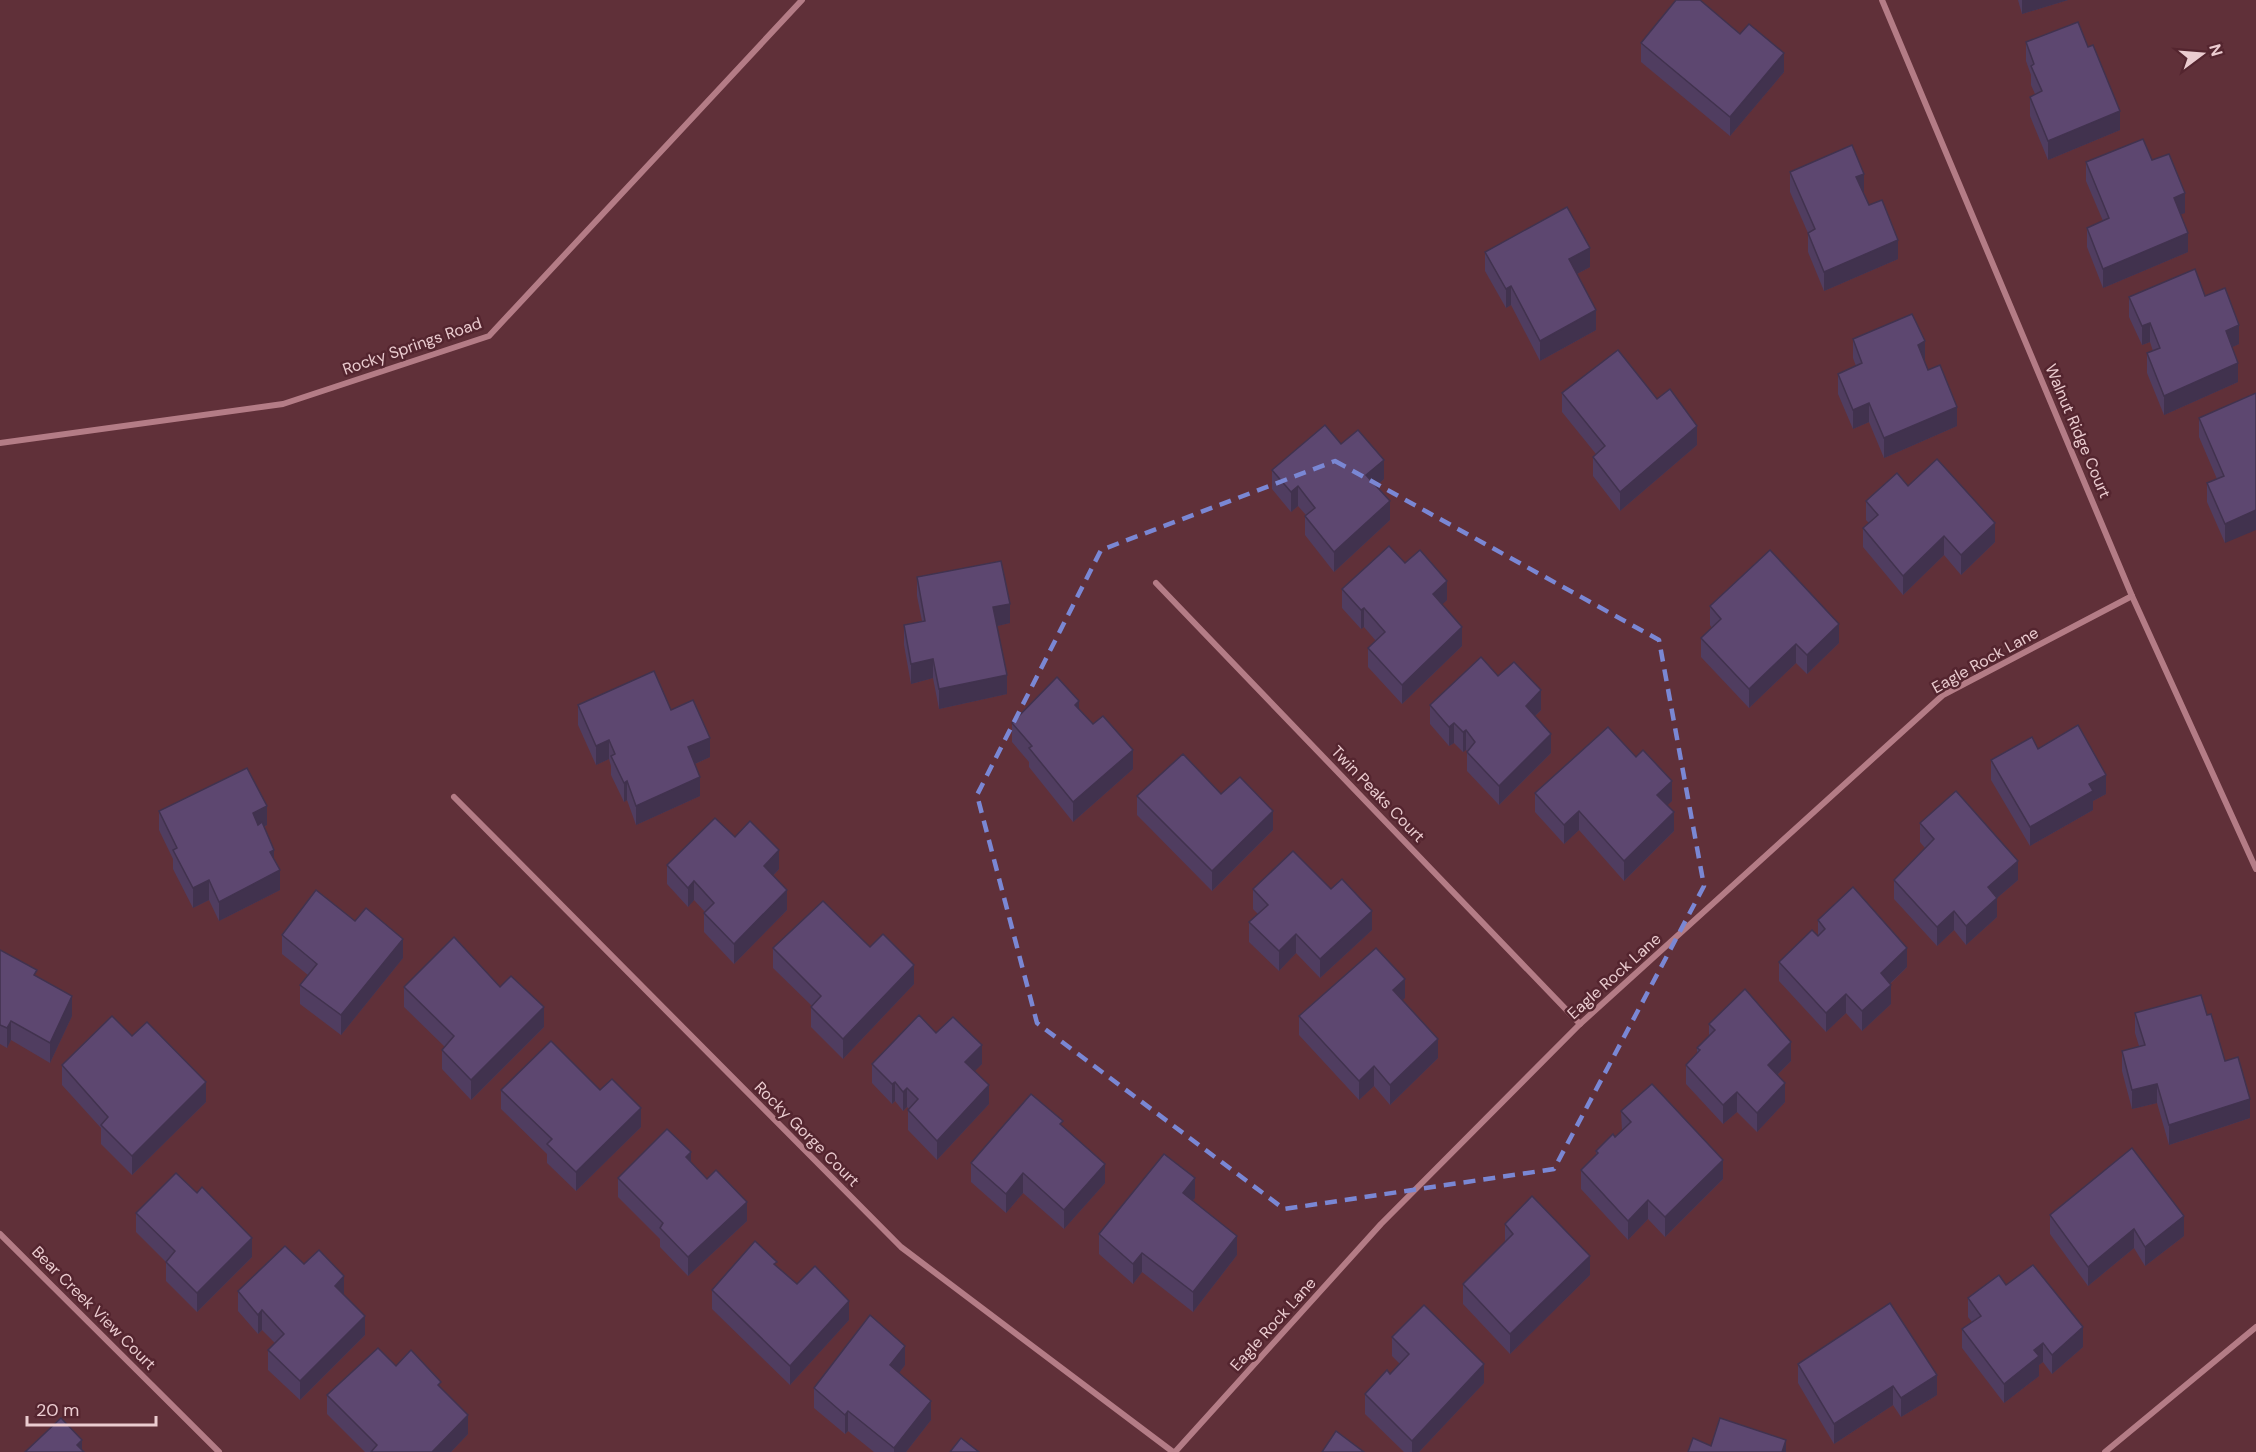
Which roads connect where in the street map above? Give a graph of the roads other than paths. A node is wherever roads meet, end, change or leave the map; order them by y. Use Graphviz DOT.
graph roads {
  1 [pos="802,0"];
  2 [pos="1882,0"];
  3 [pos="0,443"];
  4 [pos="1156,583"];
  5 [pos="2132,596"];
  6 [pos="454,797"];
  7 [pos="2256,869"];
  8 [pos="1581,1024"];
  9 [pos="0,1234"];
  10 [pos="2256,1327"];
  11 [pos="219,1452"];
  12 [pos="1174,1452"];
  13 [pos="2105,1452"];
  1 -- 3 [label="street, Rocky Springs Road"];
  2 -- 5 [label="street, Walnut Ridge Court"];
  4 -- 8 [label="street, Twin Peaks Court"];
  5 -- 7 [label="street, Walnut Ridge Court"];
  5 -- 8 [label="street, Eagle Rock Lane"];
  6 -- 12 [label="street, Rocky Gorge Court"];
  8 -- 12 [label="street, Eagle Rock Lane"];
  9 -- 11 [label="street, Bear Creek View Court"];
  10 -- 13 [label="street"];
}
